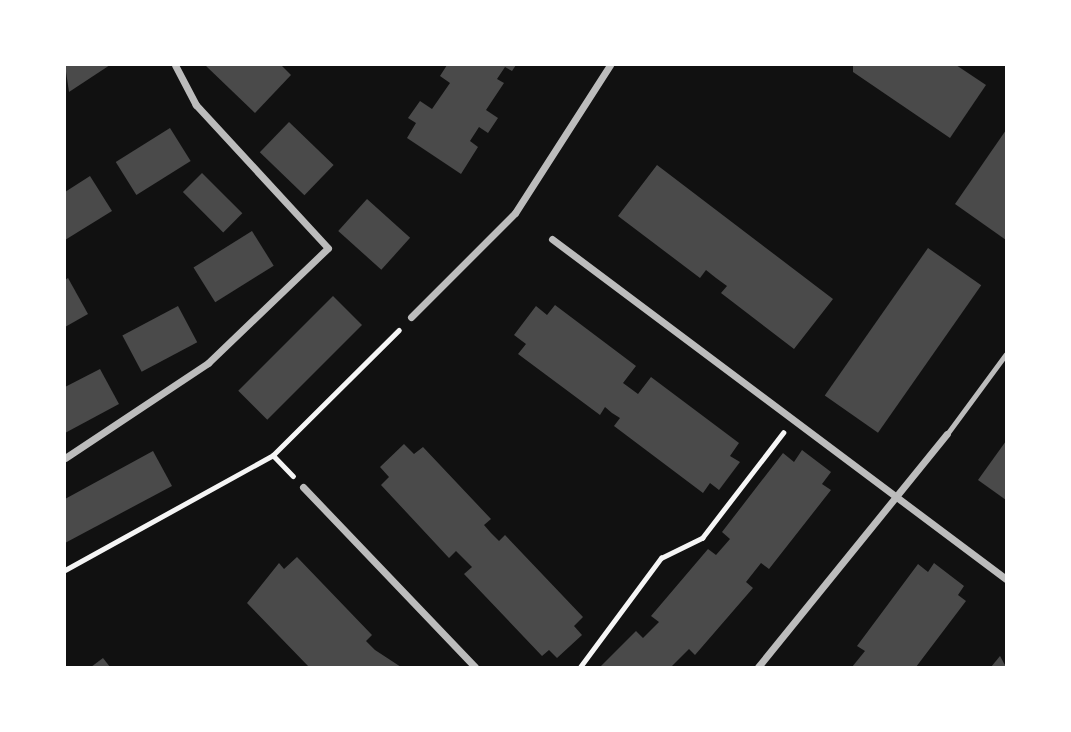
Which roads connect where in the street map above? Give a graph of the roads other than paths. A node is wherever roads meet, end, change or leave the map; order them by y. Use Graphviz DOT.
graph roads {
  1 [pos="174,65"];
  2 [pos="610,65"];
  3 [pos="552,239"];
  4 [pos="411,317"];
  5 [pos="1006,354"];
  6 [pos="947,434"];
  7 [pos="65,458"];
  8 [pos="303,486"];
  9 [pos="901,497"];
  10 [pos="1006,579"];
  11 [pos="475,667"];
  12 [pos="758,667"];
  1 -- 7 [label="street"];
  2 -- 4 [label="street"];
  3 -- 9 [label="street"];
  5 -- 6 [label="lane"];
  6 -- 9 [label="street"];
  8 -- 11 [label="street"];
  9 -- 10 [label="street"];
  9 -- 12 [label="street"];
}
